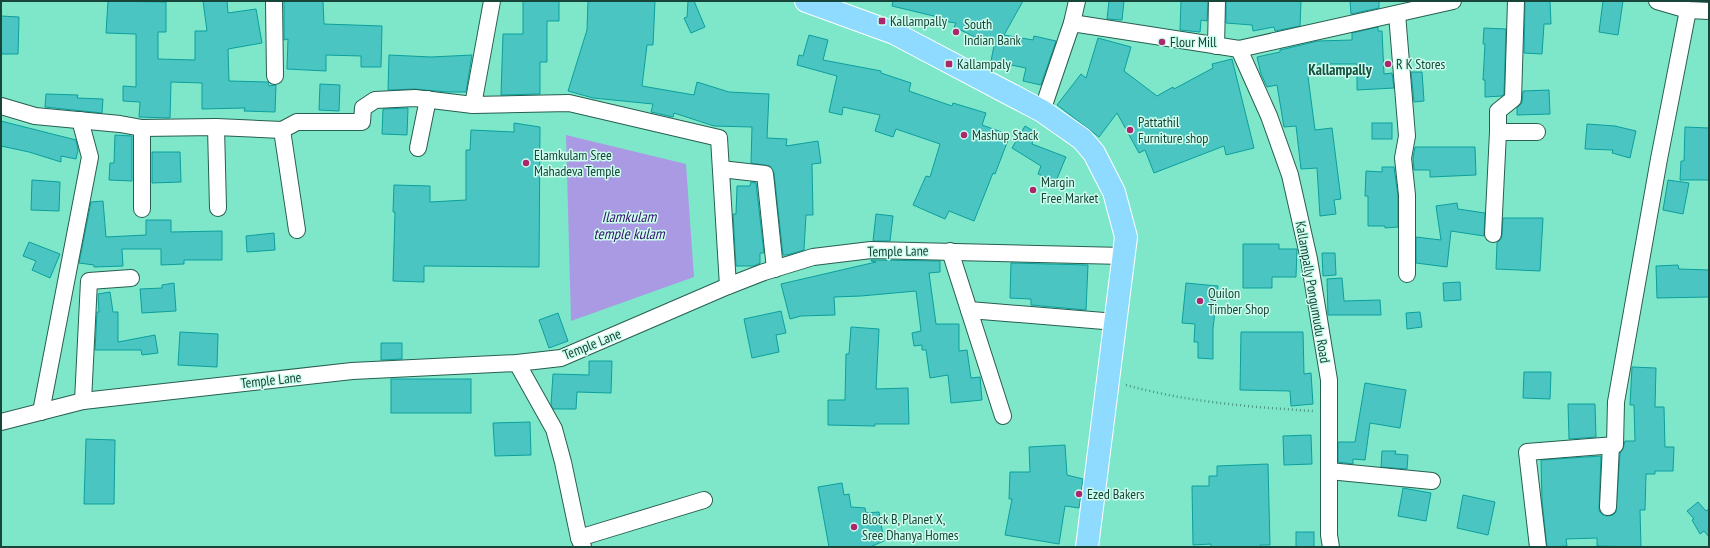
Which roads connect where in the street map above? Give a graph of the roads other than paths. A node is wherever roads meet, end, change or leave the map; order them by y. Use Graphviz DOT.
graph roads {
  1 [pos="274,1"];
  2 [pos="492,1"];
  3 [pos="806,1"];
  4 [pos="1076,1"];
  5 [pos="1217,1"];
  6 [pos="1453,1"];
  7 [pos="1516,1"];
  8 [pos="1657,1"];
  9 [pos="1688,10"];
  10 [pos="1709,11"];
  11 [pos="1397,14"];
  12 [pos="1072,23"];
  13 [pos="1216,46"];
  14 [pos="1239,48"];
  15 [pos="275,76"];
  16 [pos="428,99"];
  17 [pos="473,105"];
  18 [pos="1,106"];
  19 [pos="1042,111"];
  20 [pos="80,120"];
  21 [pos="216,127"];
  22 [pos="142,128"];
  23 [pos="282,130"];
  24 [pos="1498,132"];
  25 [pos="1537,132"];
  26 [pos="418,148"];
  27 [pos="721,169"];
  28 [pos="218,208"];
  29 [pos="142,209"];
  30 [pos="297,230"];
  31 [pos="1493,234"];
  32 [pos="950,251"];
  33 [pos="1124,256"];
  34 [pos="775,269"];
  35 [pos="1407,274"];
  36 [pos="131,278"];
  37 [pos="728,286"];
  38 [pos="969,310"];
  39 [pos="1116,322"];
  40 [pos="517,363"];
  41 [pos="83,401"];
  42 [pos="41,412"];
  43 [pos="1003,416"];
  44 [pos="1,422"];
  45 [pos="1610,445"];
  46 [pos="1329,471"];
  47 [pos="1432,481"];
  48 [pos="704,500"];
  49 [pos="1608,507"];
  50 [pos="581,543"];
  51 [pos="1087,547"];
  52 [pos="1330,547"];
  53 [pos="1538,547"];
  1 -- 15 [label="street"];
  2 -- 17 [label="street"];
  3 -- 19 [label="main road"];
  4 -- 12 [label="street"];
  5 -- 13 [label="street"];
  6 -- 11 [label="street"];
  7 -- 24 [label="street"];
  8 -- 9 [label="street"];
  9 -- 10 [label="street"];
  9 -- 45 [label="street"];
  11 -- 14 [label="street"];
  11 -- 35 [label="street"];
  12 -- 13 [label="street"];
  12 -- 19 [label="street"];
  13 -- 14 [label="street"];
  14 -- 46 [label="street, Kallampally Pongumudu Road"];
  16 -- 17 [label="street"];
  16 -- 23 [label="street"];
  16 -- 26 [label="street"];
  17 -- 27 [label="street"];
  18 -- 20 [label="street"];
  19 -- 33 [label="main road"];
  20 -- 22 [label="street"];
  20 -- 42 [label="street"];
  21 -- 22 [label="street"];
  21 -- 23 [label="street"];
  21 -- 28 [label="street"];
  22 -- 29 [label="street"];
  23 -- 30 [label="street"];
  24 -- 25 [label="street"];
  24 -- 31 [label="street"];
  27 -- 34 [label="street"];
  27 -- 37 [label="street"];
  32 -- 33 [label="street, Temple Lane"];
  32 -- 34 [label="street, Temple Lane"];
  32 -- 38 [label="street"];
  33 -- 39 [label="main road"];
  34 -- 37 [label="street, Temple Lane"];
  36 -- 41 [label="street"];
  37 -- 40 [label="street, Temple Lane"];
  38 -- 39 [label="street"];
  38 -- 43 [label="street"];
  39 -- 51 [label="main road"];
  40 -- 41 [label="street, Temple Lane"];
  40 -- 50 [label="street"];
  41 -- 42 [label="street, Temple Lane"];
  42 -- 44 [label="street, Temple Lane"];
  45 -- 49 [label="street"];
  45 -- 53 [label="street"];
  46 -- 47 [label="street"];
  46 -- 52 [label="street, Kallampally Pongumudu Road"];
  48 -- 50 [label="street"];
}
